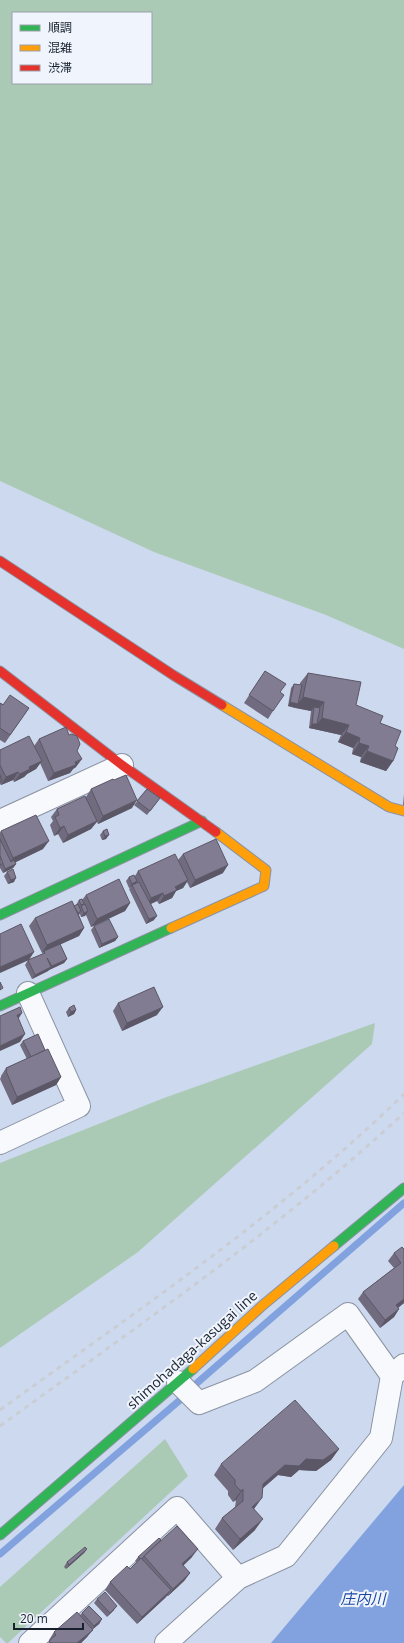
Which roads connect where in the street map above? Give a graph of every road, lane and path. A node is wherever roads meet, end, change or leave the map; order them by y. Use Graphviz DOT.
graph roads {
  1 [pos="0,561"];
  2 [pos="0,671"];
  3 [pos="122,765"];
  4 [pos="404,811"];
  5 [pos="0,821"];
  6 [pos="202,821"];
  7 [pos="0,915"];
  8 [pos="28,993"];
  9 [pos="0,1006"];
  10 [pos="0,1143"];
  11 [pos="404,1188"];
  12 [pos="398,1370"];
  13 [pos="178,1382"];
  14 [pos="0,1535"];
  15 [pos="238,1578"];
  16 [pos="30,1643"];
  17 [pos="166,1643"];
  1 -- 4 [label="street"];
  2 -- 3 [label="street"];
  3 -- 5 [label="street"];
  3 -- 6 [label="street"];
  6 -- 7 [label="street"];
  6 -- 8 [label="street"];
  8 -- 9 [label="street"];
  8 -- 10 [label="street"];
  11 -- 13 [label="street, shimohadaga-kasugai line"];
  12 -- 13 [label="street"];
  12 -- 15 [label="street"];
  13 -- 14 [label="street, shimohadaga-kasugai line"];
  15 -- 16 [label="street"];
  15 -- 17 [label="street"];
}
